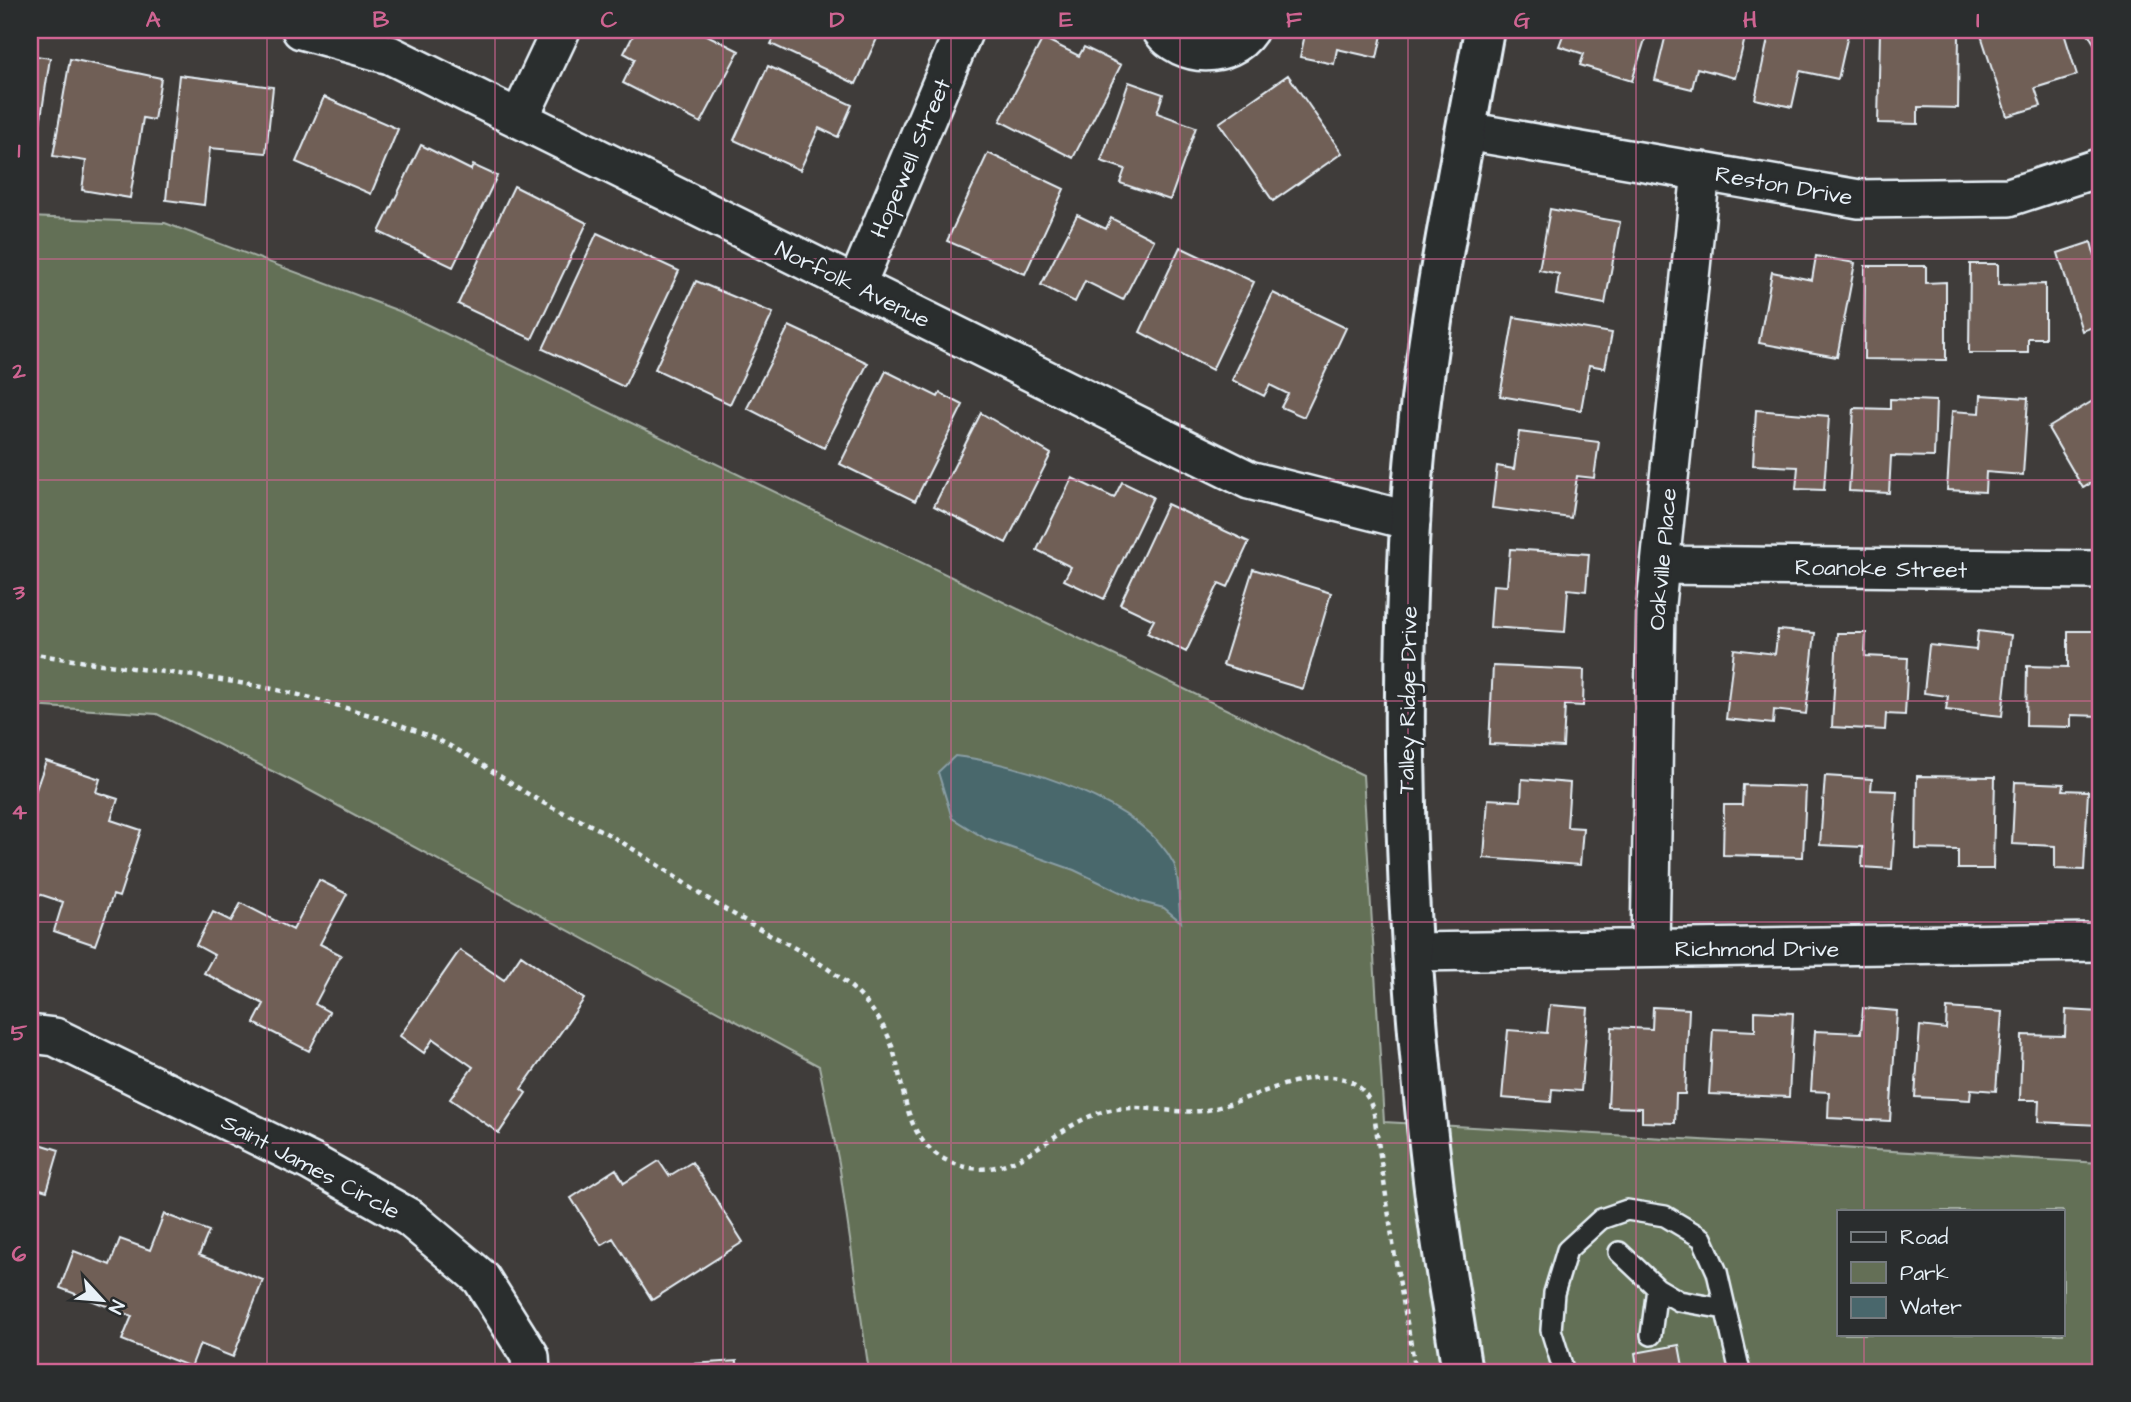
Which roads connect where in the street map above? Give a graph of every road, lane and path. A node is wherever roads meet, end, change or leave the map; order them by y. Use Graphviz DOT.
graph roads {
  1 [pos="302,30"];
  2 [pos="562,30"];
  3 [pos="964,30"];
  4 [pos="1161,30"];
  5 [pos="1249,30"];
  6 [pos="1484,30"];
  7 [pos="519,119"];
  8 [pos="1466,131"];
  9 [pos="2101,167"];
  10 [pos="1701,171"];
  11 [pos="856,286"];
  12 [pos="1411,521"];
  13 [pos="1660,565"];
  14 [pos="2101,570"];
  15 [pos="30,653"];
  16 [pos="2101,942"];
  17 [pos="1650,948"];
  18 [pos="1412,952"];
  19 [pos="30,1034"];
  20 [pos="1619,1252"];
  21 [pos="1657,1288"];
  22 [pos="1725,1309"];
  23 [pos="1651,1335"];
  24 [pos="531,1372"];
  25 [pos="1416,1372"];
  26 [pos="1462,1372"];
  27 [pos="1564,1372"];
  28 [pos="1740,1372"];
  1 -- 7 [label="street, Norfolk Avenue"];
  2 -- 7 [label="street"];
  3 -- 11 [label="street, Hopewell Street"];
  4 -- 5 [label="street"];
  6 -- 8 [label="street, Talley Ridge Drive"];
  7 -- 11 [label="street, Norfolk Avenue"];
  8 -- 10 [label="street, Reston Drive"];
  8 -- 12 [label="street, Talley Ridge Drive"];
  9 -- 10 [label="street, Reston Drive"];
  10 -- 13 [label="street, Oakville Place"];
  11 -- 12 [label="street, Norfolk Avenue"];
  12 -- 18 [label="street, Talley Ridge Drive"];
  13 -- 14 [label="street, Roanoke Street"];
  13 -- 17 [label="street, Oakville Place"];
  15 -- 25 [label="path"];
  16 -- 17 [label="street, Richmond Drive"];
  17 -- 18 [label="street, Richmond Drive"];
  18 -- 26 [label="street, Talley Ridge Drive"];
  19 -- 24 [label="street, Saint James Circle"];
  20 -- 21 [label="lane"];
  21 -- 22 [label="lane"];
  21 -- 23 [label="lane"];
  22 -- 27 [label="lane"];
  22 -- 28 [label="lane"];
}
